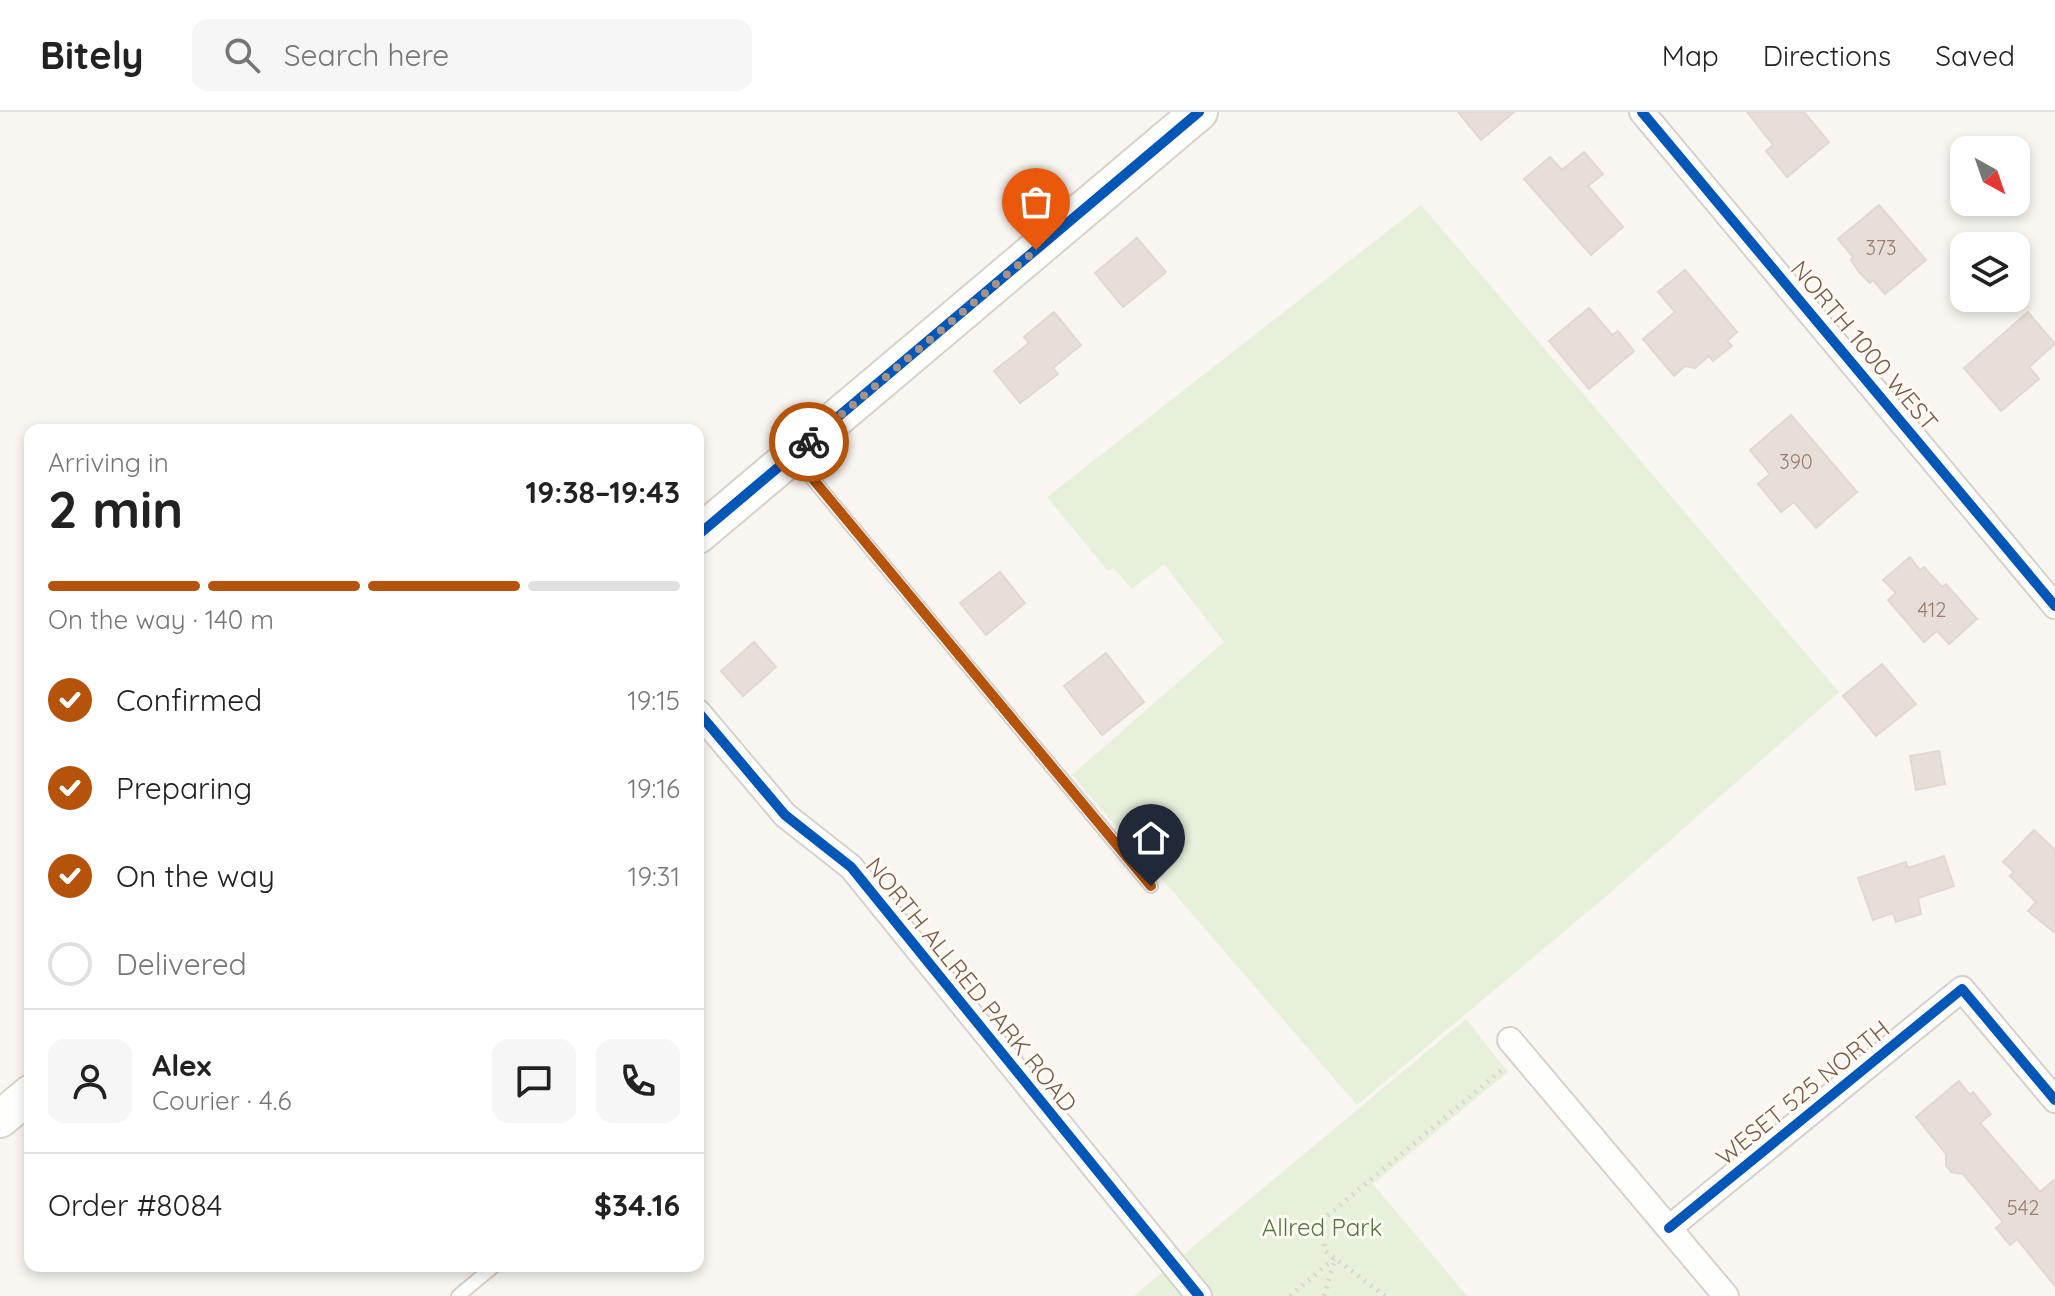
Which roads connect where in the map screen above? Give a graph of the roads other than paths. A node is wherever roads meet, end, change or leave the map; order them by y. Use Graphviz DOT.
graph roads {
  1 [pos="1199,112"];
  2 [pos="1642,112"];
  3 [pos="793,455"];
  4 [pos="704,530"];
  5 [pos="2055,606"];
  6 [pos="704,719"];
  7 [pos="1151,886"];
  8 [pos="1510,1040"];
  9 [pos="24,1099"];
  10 [pos="2055,1100"];
  11 [pos="0,1119"];
  12 [pos="1669,1228"];
  13 [pos="487,1272"];
  14 [pos="458,1296"];
  15 [pos="1199,1296"];
  16 [pos="1726,1296"];
  1 -- 3 [label="street"];
  2 -- 5 [label="street, NORTH 1000 WEST"];
  3 -- 4 [label="street"];
  3 -- 7 [label="lane"];
  6 -- 15 [label="street, NORTH ALLRED PARK ROAD"];
  8 -- 12 [label="street"];
  9 -- 11 [label="street"];
  10 -- 12 [label="street, WESET 525 NORTH"];
  12 -- 16 [label="street"];
  13 -- 14 [label="lane"];
}
